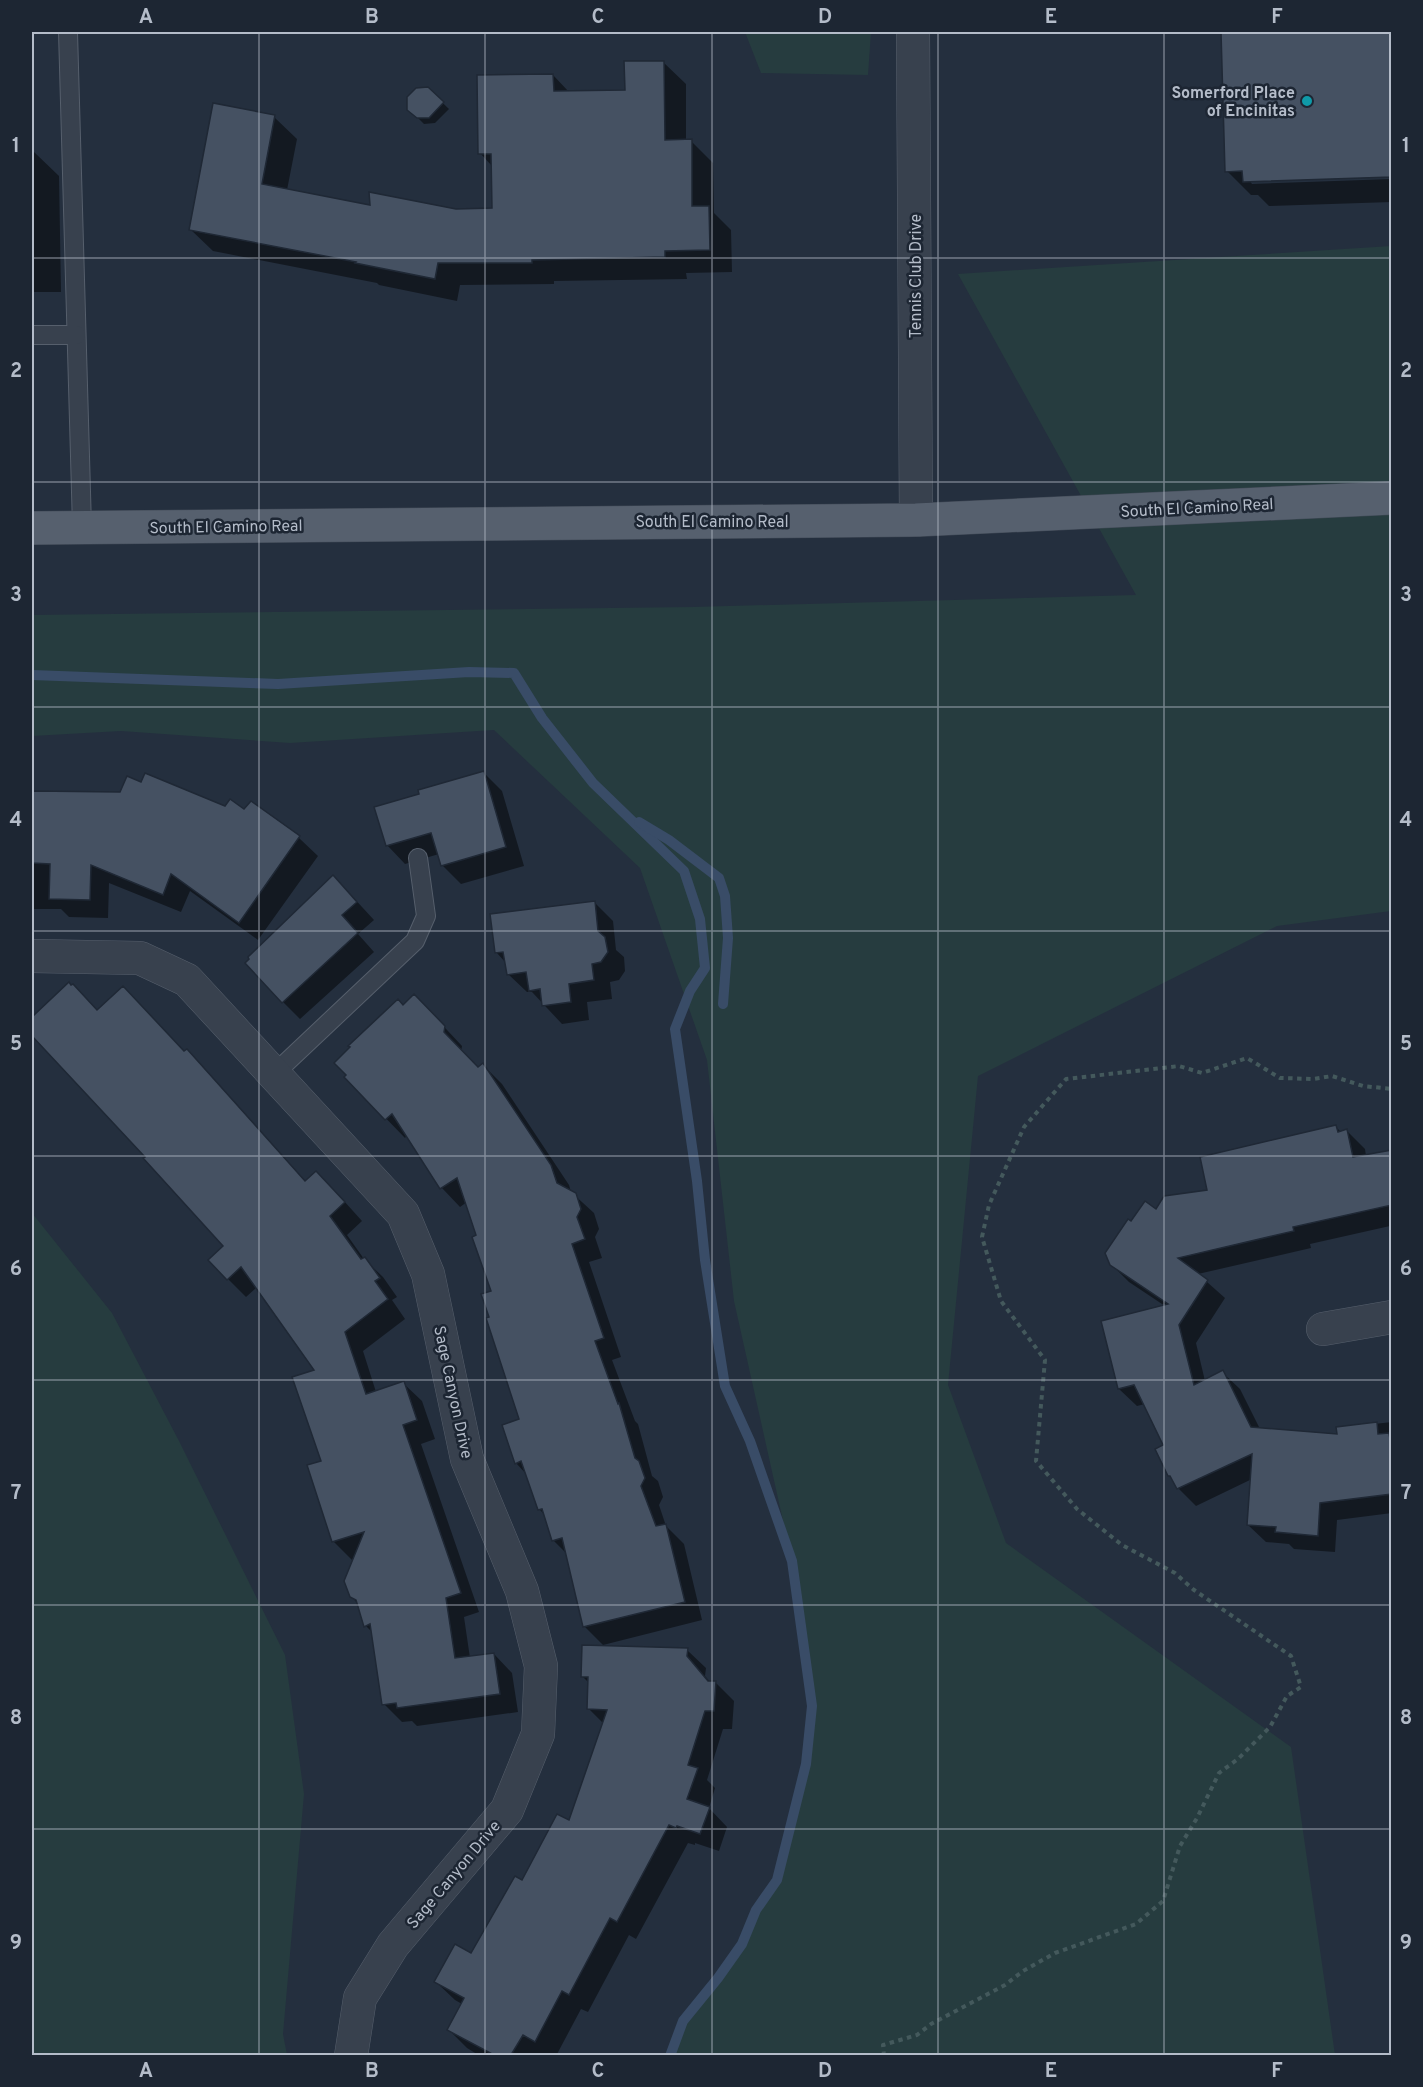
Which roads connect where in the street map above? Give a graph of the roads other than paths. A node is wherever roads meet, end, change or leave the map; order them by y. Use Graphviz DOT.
graph roads {
  1 [pos="68,32"];
  2 [pos="913,32"];
  3 [pos="32,335"];
  4 [pos="76,335"];
  5 [pos="1392,498"];
  6 [pos="916,520"];
  7 [pos="82,527"];
  8 [pos="32,528"];
  9 [pos="417,858"];
  10 [pos="32,956"];
  11 [pos="274,1074"];
  12 [pos="1392,1317"];
  13 [pos="1323,1329"];
  14 [pos="351,2055"];
  1 -- 4 [label="lane"];
  2 -- 6 [label="street, Tennis Club Drive"];
  3 -- 4 [label="lane"];
  4 -- 7 [label="lane"];
  5 -- 6 [label="main road, South El Camino Real"];
  6 -- 7 [label="main road, South El Camino Real"];
  7 -- 8 [label="main road, South El Camino Real"];
  9 -- 11 [label="lane"];
  10 -- 11 [label="street, Sage Canyon Drive"];
  11 -- 14 [label="street, Sage Canyon Drive"];
  12 -- 13 [label="street"];
}
